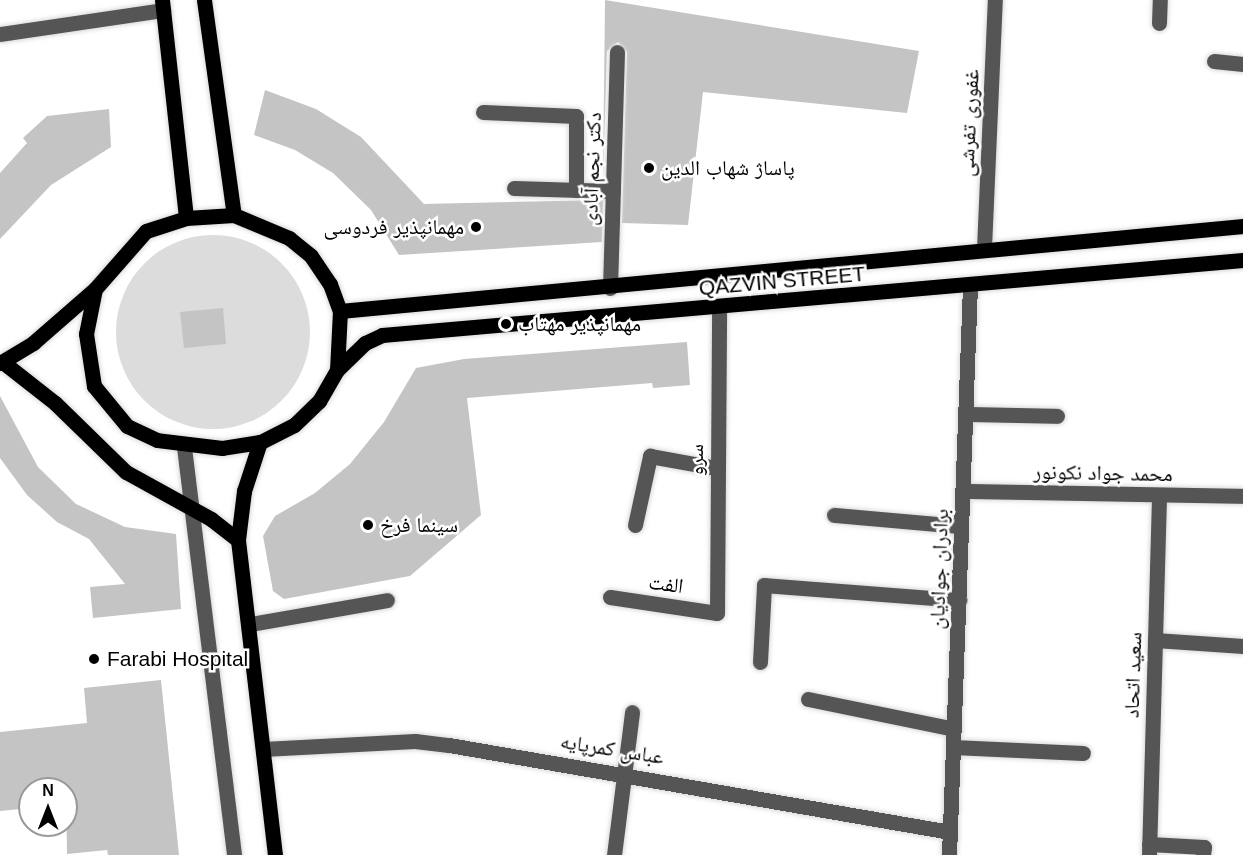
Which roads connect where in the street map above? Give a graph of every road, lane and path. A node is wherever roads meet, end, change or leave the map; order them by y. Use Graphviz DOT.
graph roads {
  1 [pos="204,0"];
  2 [pos="995,0"];
  3 [pos="1160,0"];
  4 [pos="163,5"];
  5 [pos="1159,23"];
  6 [pos="0,34"];
  7 [pos="617,52"];
  8 [pos="1214,61"];
  9 [pos="1243,64"];
  10 [pos="483,112"];
  11 [pos="514,188"];
  12 [pos="576,189"];
  13 [pos="613,191"];
  14 [pos="234,215"];
  15 [pos="186,218"];
  16 [pos="1243,226"];
  17 [pos="984,248"];
  18 [pos="1243,260"];
  19 [pos="970,285"];
  20 [pos="609,288"];
  21 [pos="95,289"];
  22 [pos="719,308"];
  23 [pos="340,311"];
  24 [pos="2,363"];
  25 [pos="337,370"];
  26 [pos="965,414"];
  27 [pos="1057,416"];
  28 [pos="260,442"];
  29 [pos="184,447"];
  30 [pos="717,468"];
  31 [pos="963,491"];
  32 [pos="1159,495"];
  33 [pos="1243,496"];
  34 [pos="191,508"];
  35 [pos="834,515"];
  36 [pos="635,525"];
  37 [pos="961,526"];
  38 [pos="238,540"];
  39 [pos="610,597"];
  40 [pos="387,600"];
  41 [pos="959,600"];
  42 [pos="717,613"];
  43 [pos="250,624"];
  44 [pos="1155,640"];
  45 [pos="1243,646"];
  46 [pos="760,662"];
  47 [pos="808,699"];
  48 [pos="632,712"];
  49 [pos="954,729"];
  50 [pos="953,747"];
  51 [pos="263,749"];
  52 [pos="1083,753"];
  53 [pos="624,772"];
  54 [pos="950,832"];
  55 [pos="1149,849"];
  56 [pos="234,855"];
  57 [pos="275,855"];
  58 [pos="614,855"];
  59 [pos="949,855"];
  60 [pos="1203,855"];
  1 -- 14 [label="main road"];
  2 -- 17 [label="street, غفوری تفرشی"];
  3 -- 5 [label="street"];
  4 -- 6 [label="street"];
  4 -- 15 [label="main road"];
  7 -- 13 [label="street, دکتر نجم آبادی"];
  8 -- 9 [label="street"];
  10 -- 12 [label="street"];
  11 -- 12 [label="street"];
  12 -- 13 [label="street"];
  13 -- 20 [label="street, دکتر نجم آبادی"];
  14 -- 15 [label="main road"];
  14 -- 23 [label="main road"];
  15 -- 21 [label="main road"];
  16 -- 17 [label="main road, QAZVIN STREET"];
  17 -- 20 [label="main road, QAZVIN STREET"];
  18 -- 19 [label="main road, QAZVIN STREET"];
  19 -- 22 [label="main road, QAZVIN STREET"];
  19 -- 26 [label="street, برادران جوادیان"];
  20 -- 23 [label="main road, QAZVIN STREET"];
  21 -- 24 [label="main road"];
  21 -- 29 [label="main road"];
  22 -- 25 [label="main road, QAZVIN STREET"];
  22 -- 30 [label="street, سرو"];
  23 -- 25 [label="main road"];
  24 -- 34 [label="main road"];
  25 -- 28 [label="main road"];
  26 -- 27 [label="street"];
  26 -- 31 [label="street, برادران جوادیان"];
  28 -- 29 [label="main road"];
  28 -- 38 [label="main road"];
  29 -- 34 [label="street"];
  30 -- 36 [label="street"];
  30 -- 42 [label="street, سرو"];
  31 -- 32 [label="street, محمد جواد نکونور"];
  31 -- 37 [label="street, برادران جوادیان"];
  32 -- 33 [label="street, محمد جواد نکونور"];
  32 -- 44 [label="street, سعید اتحاد"];
  34 -- 38 [label="main road"];
  34 -- 56 [label="street"];
  35 -- 37 [label="street"];
  37 -- 41 [label="street, برادران جوادیان"];
  38 -- 43 [label="main road"];
  39 -- 42 [label="street, الفت"];
  40 -- 43 [label="street"];
  41 -- 46 [label="street"];
  41 -- 49 [label="street, برادران جوادیان"];
  43 -- 51 [label="main road"];
  44 -- 45 [label="street"];
  44 -- 55 [label="street, سعید اتحاد"];
  47 -- 49 [label="street"];
  48 -- 53 [label="street"];
  49 -- 50 [label="street, برادران جوادیان"];
  50 -- 52 [label="street"];
  50 -- 54 [label="street, برادران جوادیان"];
  51 -- 53 [label="street, عباس کمرپایه"];
  51 -- 57 [label="main road"];
  53 -- 54 [label="street, عباس کمرپایه"];
  53 -- 58 [label="street"];
  54 -- 59 [label="street, برادران جوادیان"];
  55 -- 60 [label="street"];
}
